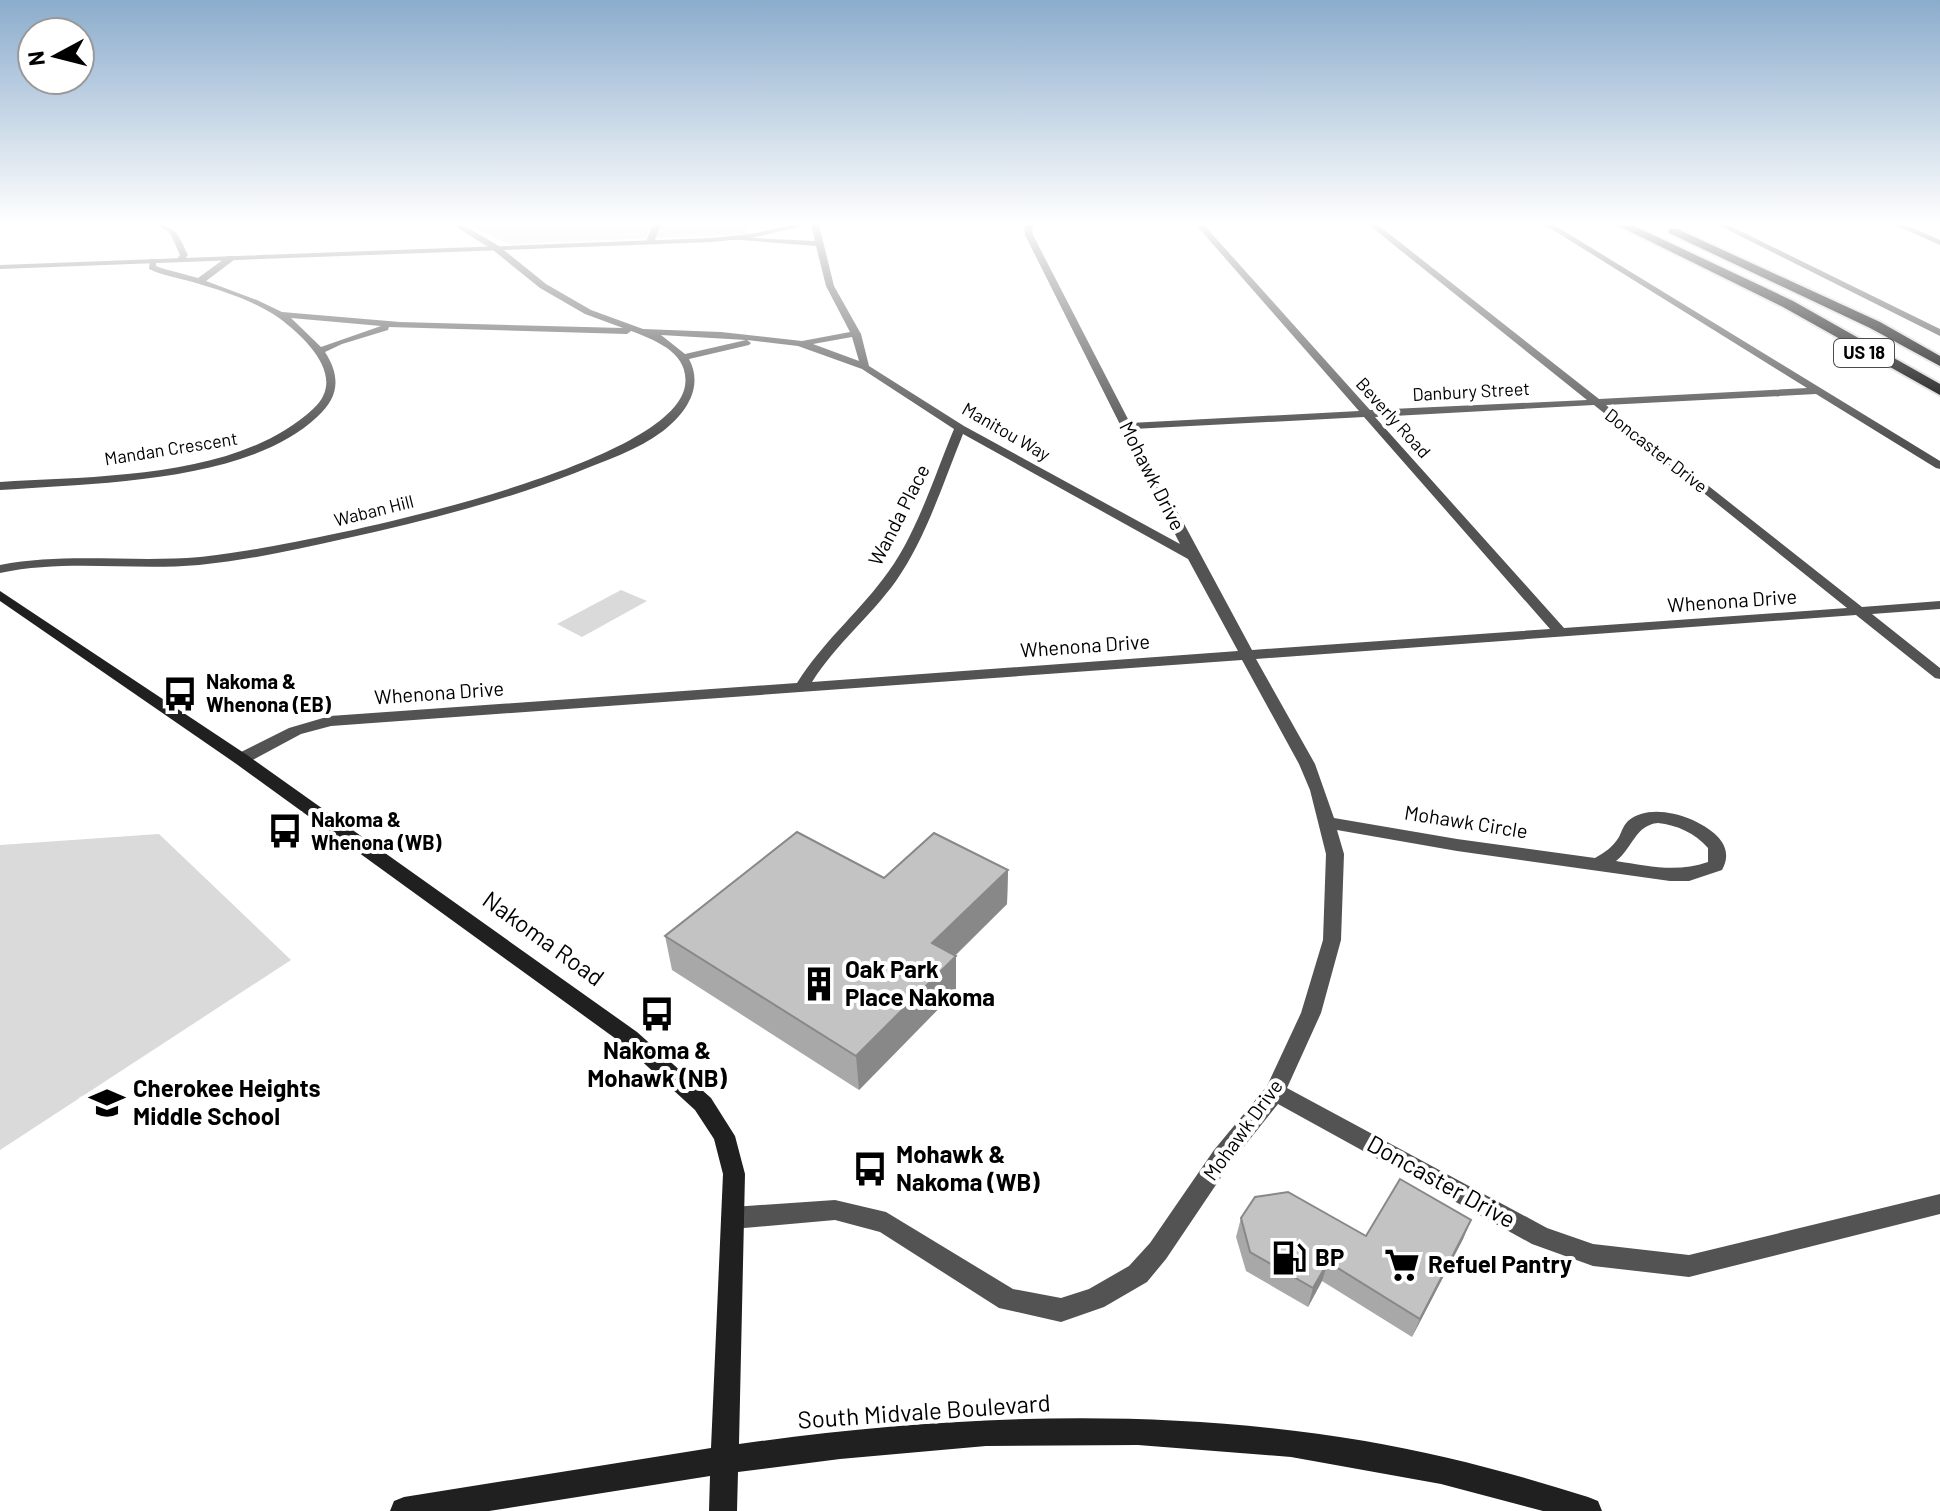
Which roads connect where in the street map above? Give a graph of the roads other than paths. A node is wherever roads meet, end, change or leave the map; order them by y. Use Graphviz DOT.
graph roads {
  1 [pos="235,296"];
  2 [pos="559,296"];
  3 [pos="835,296"];
  4 [pos="1060,296"];
  5 [pos="1262,296"];
  6 [pos="1461,296"];
  7 [pos="1663,296"];
  8 [pos="1770,296"];
  9 [pos="1812,296"];
  10 [pos="1864,296"];
  11 [pos="1788,304"];
  12 [pos="588,312"];
  13 [pos="281,315"];
  14 [pos="400,325"];
  15 [pos="562,328"];
  16 [pos="646,332"];
  17 [pos="1940,333"];
  18 [pos="856,334"];
  19 [pos="761,340"];
  20 [pos="800,343"];
  21 [pos="318,352"];
  22 [pos="685,357"];
  23 [pos="1940,360"];
  24 [pos="865,367"];
  25 [pos="1940,390"];
  26 [pos="1817,391"];
  27 [pos="1594,403"];
  28 [pos="1940,403"];
  29 [pos="1365,414"];
  30 [pos="1126,426"];
  31 [pos="960,428"];
  32 [pos="1940,466"];
  33 [pos="0,486"];
  34 [pos="1193,557"];
  35 [pos="0,569"];
  36 [pos="0,595"];
  37 [pos="1940,605"];
  38 [pos="1859,611"];
  39 [pos="1561,633"];
  40 [pos="1244,655"];
  41 [pos="1940,675"];
  42 [pos="802,686"];
  43 [pos="241,759"];
  44 [pos="1326,822"];
  45 [pos="1599,864"];
  46 [pos="1275,1092"];
  47 [pos="1940,1204"];
  48 [pos="733,1218"];
  49 [pos="725,1462"];
  50 [pos="404,1511"];
  51 [pos="723,1511"];
  52 [pos="1588,1511"];
  1 -- 13 [label="street, Mandan Crescent"];
  2 -- 12 [label="street, Manitou Way"];
  3 -- 18 [label="street"];
  4 -- 30 [label="street, Mohawk Drive"];
  5 -- 29 [label="street, Beverly Road"];
  6 -- 27 [label="street, Doncaster Drive"];
  7 -- 26 [label="street"];
  8 -- 11 [label="highway"];
  9 -- 23 [label="highway"];
  10 -- 17 [label="street"];
  11 -- 25 [label="highway"];
  11 -- 28 [label="highway, US 18"];
  12 -- 15 [label="street"];
  12 -- 16 [label="street, Manitou Way"];
  13 -- 14 [label="street"];
  13 -- 21 [label="street, Mandan Crescent"];
  14 -- 15 [label="street"];
  14 -- 21 [label="street"];
  15 -- 16 [label="street"];
  16 -- 19 [label="street, Manitou Way"];
  16 -- 22 [label="street"];
  18 -- 20 [label="street, Manitou Way"];
  18 -- 24 [label="street"];
  19 -- 20 [label="street, Manitou Way"];
  19 -- 22 [label="street"];
  20 -- 24 [label="street, Manitou Way"];
  21 -- 33 [label="street, Mandan Crescent"];
  22 -- 35 [label="street, Waban Hill"];
  24 -- 31 [label="street, Manitou Way"];
  26 -- 27 [label="street, Danbury Street"];
  26 -- 32 [label="street"];
  27 -- 29 [label="street, Danbury Street"];
  27 -- 38 [label="street, Doncaster Drive"];
  29 -- 30 [label="street, Danbury Street"];
  29 -- 39 [label="street, Beverly Road"];
  30 -- 34 [label="street, Mohawk Drive"];
  31 -- 34 [label="street, Manitou Way"];
  31 -- 42 [label="street, Wanda Place"];
  34 -- 40 [label="street, Mohawk Drive"];
  36 -- 43 [label="main road, Nakoma Road"];
  37 -- 38 [label="street, Whenona Drive"];
  38 -- 39 [label="street, Whenona Drive"];
  38 -- 41 [label="street, Doncaster Drive"];
  39 -- 40 [label="street, Whenona Drive"];
  40 -- 42 [label="street, Whenona Drive"];
  40 -- 44 [label="street, Mohawk Drive"];
  42 -- 43 [label="street, Whenona Drive"];
  43 -- 48 [label="main road, Nakoma Road"];
  44 -- 45 [label="street, Mohawk Circle"];
  44 -- 46 [label="street, Mohawk Drive"];
  45 -- 45 [label="street, Mohawk Circle"];
  46 -- 47 [label="street, Doncaster Drive"];
  46 -- 48 [label="street, Mohawk Drive"];
  48 -- 49 [label="main road, Nakoma Road"];
  49 -- 50 [label="main road, South Midvale Boulevard"];
  49 -- 51 [label="main road, Nakoma Road"];
  49 -- 52 [label="main road, South Midvale Boulevard"];
}
